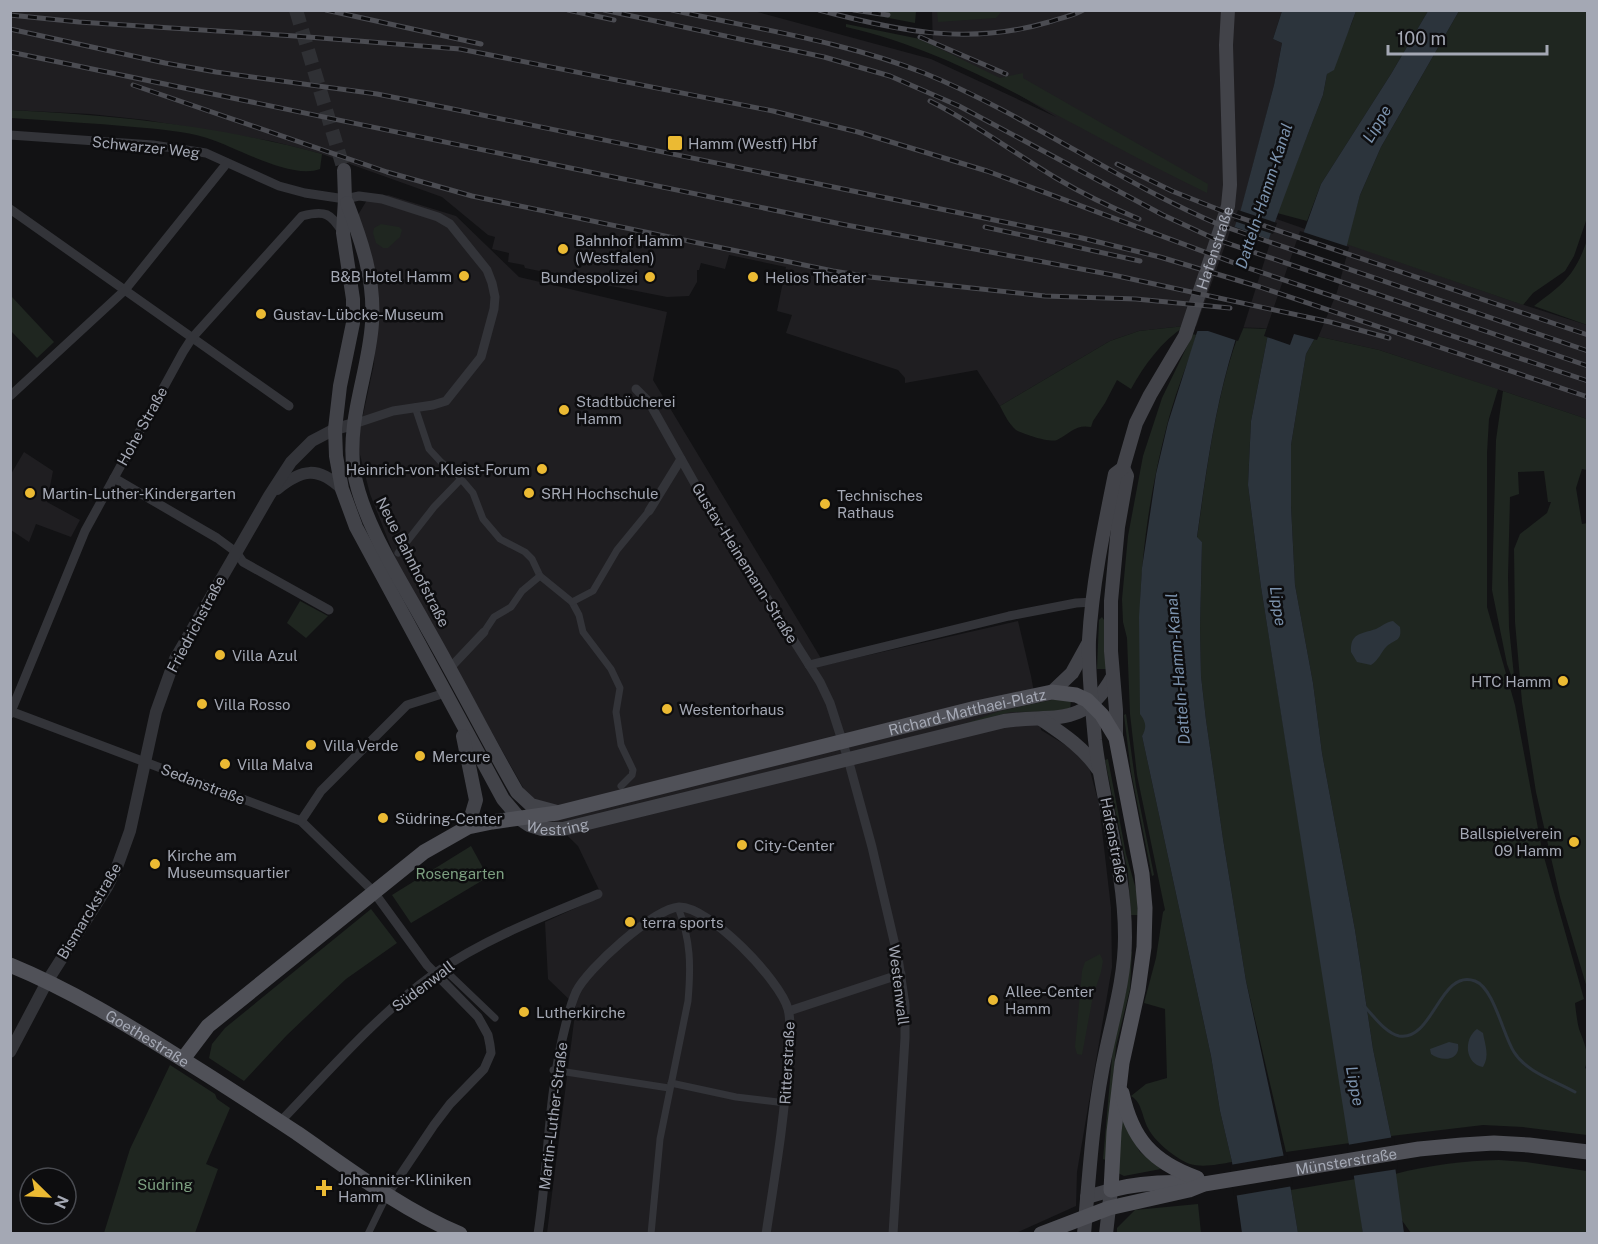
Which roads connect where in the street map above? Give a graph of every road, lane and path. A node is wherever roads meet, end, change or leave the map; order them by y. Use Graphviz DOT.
graph roads {
  1 [pos="1228,10"];
  2 [pos="10,135"];
  3 [pos="227,163"];
  4 [pos="344,170"];
  5 [pos="345,199"];
  6 [pos="10,209"];
  7 [pos="343,233"];
  8 [pos="125,290"];
  9 [pos="192,338"];
  10 [pos="636,389"];
  11 [pos="10,396"];
  12 [pos="289,406"];
  13 [pos="415,407"];
  14 [pos="354,424"];
  15 [pos="335,429"];
  16 [pos="681,459"];
  17 [pos="1123,468"];
  18 [pos="114,478"];
  19 [pos="461,479"];
  20 [pos="342,489"];
  21 [pos="269,496"];
  22 [pos="649,511"];
  23 [pos="236,552"];
  24 [pos="398,553"];
  25 [pos="540,576"];
  26 [pos="572,602"];
  27 [pos="1094,602"];
  28 [pos="329,610"];
  29 [pos="484,632"];
  30 [pos="1089,642"];
  31 [pos="809,665"];
  32 [pos="450,668"];
  33 [pos="1113,676"];
  34 [pos="1052,692"];
  35 [pos="445,693"];
  36 [pos="1092,703"];
  37 [pos="11,712"];
  38 [pos="458,717"];
  39 [pos="1041,719"];
  40 [pos="1116,738"];
  41 [pos="842,743"];
  42 [pos="848,759"];
  43 [pos="145,762"];
  44 [pos="1100,771"];
  45 [pos="621,786"];
  46 [pos="560,812"];
  47 [pos="520,819"];
  48 [pos="301,821"];
  49 [pos="468,827"];
  50 [pos="373,891"];
  51 [pos="598,894"];
  52 [pos="678,908"];
  53 [pos="10,964"];
  54 [pos="436,973"];
  55 [pos="449,974"];
  56 [pos="901,974"];
  57 [pos="48,980"];
  58 [pos="789,1011"];
  59 [pos="495,1018"];
  60 [pos="10,1052"];
  61 [pos="183,1059"];
  62 [pos="554,1070"];
  63 [pos="1120,1082"];
  64 [pos="670,1086"];
  65 [pos="786,1103"];
  66 [pos="280,1122"];
  67 [pos="1587,1152"];
  68 [pos="1187,1182"];
  69 [pos="1111,1190"];
  70 [pos="387,1195"];
  71 [pos="1087,1197"];
  72 [pos="1109,1208"];
  73 [pos="1086,1216"];
  74 [pos="442,1230"];
  75 [pos="368,1233"];
  76 [pos="460,1233"];
  77 [pos="538,1233"];
  78 [pos="651,1233"];
  79 [pos="766,1233"];
  80 [pos="893,1233"];
  81 [pos="1041,1233"];
  82 [pos="1084,1233"];
  83 [pos="1106,1233"];
  1 -- 17 [label="main road, Hafenstraße"];
  2 -- 3 [label="street, Schwarzer Weg"];
  3 -- 5 [label="street, Schwarzer Weg"];
  3 -- 8 [label="street"];
  4 -- 5 [label="main road"];
  5 -- 7 [label="main road"];
  5 -- 13 [label="street, Schwarzer Weg"];
  5 -- 14 [label="main road, Neue Bahnhofstraße"];
  6 -- 8 [label="street"];
  7 -- 9 [label="street, Hohe Straße"];
  7 -- 15 [label="main road"];
  8 -- 9 [label="street"];
  8 -- 11 [label="street"];
  9 -- 12 [label="street"];
  9 -- 18 [label="street, Hohe Straße"];
  10 -- 16 [label="street, Gustav-Heinemann-Straße"];
  13 -- 14 [label="street, Schwarzer Weg"];
  13 -- 19 [label="street"];
  14 -- 15 [label="street, Friedrichstraße"];
  14 -- 32 [label="main road, Neue Bahnhofstraße"];
  15 -- 20 [label="main road"];
  15 -- 21 [label="street, Friedrichstraße"];
  16 -- 22 [label="street"];
  16 -- 31 [label="street, Gustav-Heinemann-Straße"];
  17 -- 27 [label="main road, Hafenstraße"];
  17 -- 33 [label="main road, Hafenstraße"];
  18 -- 23 [label="street"];
  18 -- 37 [label="street, Hohe Straße"];
  19 -- 24 [label="street"];
  19 -- 25 [label="street"];
  20 -- 21 [label="street, Friedrichstraße"];
  20 -- 35 [label="main road"];
  21 -- 23 [label="street, Friedrichstraße"];
  22 -- 26 [label="street"];
  23 -- 28 [label="street"];
  23 -- 43 [label="street, Friedrichstraße"];
  25 -- 26 [label="street"];
  25 -- 29 [label="street"];
  26 -- 45 [label="street"];
  27 -- 30 [label="main road, Hafenstraße"];
  27 -- 31 [label="street"];
  29 -- 32 [label="street"];
  30 -- 34 [label="main road"];
  30 -- 36 [label="main road, Hafenstraße"];
  31 -- 41 [label="street, Gustav-Heinemann-Straße"];
  32 -- 46 [label="main road, Neue Bahnhofstraße"];
  33 -- 36 [label="main road"];
  33 -- 40 [label="main road, Hafenstraße"];
  34 -- 36 [label="main road, Richard-Matthaei-Platz"];
  34 -- 41 [label="main road, Richard-Matthaei-Platz"];
  35 -- 38 [label="main road"];
  35 -- 48 [label="street"];
  36 -- 39 [label="main road, Richard-Matthaei-Platz"];
  36 -- 40 [label="main road"];
  36 -- 44 [label="main road, Hafenstraße"];
  37 -- 43 [label="street, Sedanstraße"];
  38 -- 47 [label="main road"];
  38 -- 49 [label="main road"];
  39 -- 42 [label="main road, Richard-Matthaei-Platz"];
  39 -- 44 [label="main road, Richard-Matthaei-Platz"];
  40 -- 63 [label="main road, Hafenstraße"];
  41 -- 42 [label="street, Westenwall"];
  41 -- 46 [label="main road, Westring"];
  42 -- 47 [label="main road, Westring"];
  42 -- 56 [label="street, Westenwall"];
  43 -- 48 [label="street, Sedanstraße"];
  43 -- 57 [label="street, Bismarckstraße"];
  44 -- 71 [label="main road, Hafenstraße"];
  46 -- 47 [label="main road, Westring"];
  47 -- 49 [label="main road"];
  48 -- 50 [label="street, Sedanstraße"];
  49 -- 50 [label="main road"];
  50 -- 54 [label="street, Sedanstraße"];
  50 -- 61 [label="main road"];
  51 -- 54 [label="street, Südenwall"];
  52 -- 58 [label="street, Ritterstraße"];
  52 -- 62 [label="street, Martin-Luther-Straße"];
  52 -- 64 [label="street"];
  53 -- 57 [label="main road, Goethestraße"];
  54 -- 66 [label="street, Südenwall"];
  54 -- 70 [label="street, Sedanstraße"];
  55 -- 59 [label="street"];
  56 -- 58 [label="street"];
  56 -- 80 [label="street, Westenwall"];
  57 -- 60 [label="street, Bismarckstraße"];
  57 -- 61 [label="main road, Goethestraße"];
  58 -- 65 [label="street, Ritterstraße"];
  61 -- 66 [label="main road, Goethestraße"];
  62 -- 64 [label="street"];
  62 -- 77 [label="street, Martin-Luther-Straße"];
  63 -- 68 [label="main road"];
  63 -- 69 [label="main road, Hafenstraße"];
  64 -- 65 [label="street"];
  64 -- 78 [label="street"];
  65 -- 79 [label="street, Ritterstraße"];
  66 -- 70 [label="main road, Goethestraße"];
  67 -- 68 [label="main road, Münsterstraße"];
  68 -- 69 [label="main road"];
  68 -- 72 [label="main road, Münsterstraße"];
  69 -- 71 [label="main road"];
  69 -- 72 [label="main road, Hafenstraße"];
  70 -- 74 [label="main road, Goethestraße"];
  70 -- 75 [label="street"];
  71 -- 73 [label="main road, Hafenstraße"];
  72 -- 73 [label="main road, Münsterstraße"];
  72 -- 83 [label="main road, Hafenstraße"];
  73 -- 81 [label="main road, Münsterstraße"];
  73 -- 82 [label="main road, Hafenstraße"];
  74 -- 76 [label="main road, Goethestraße"];
}
